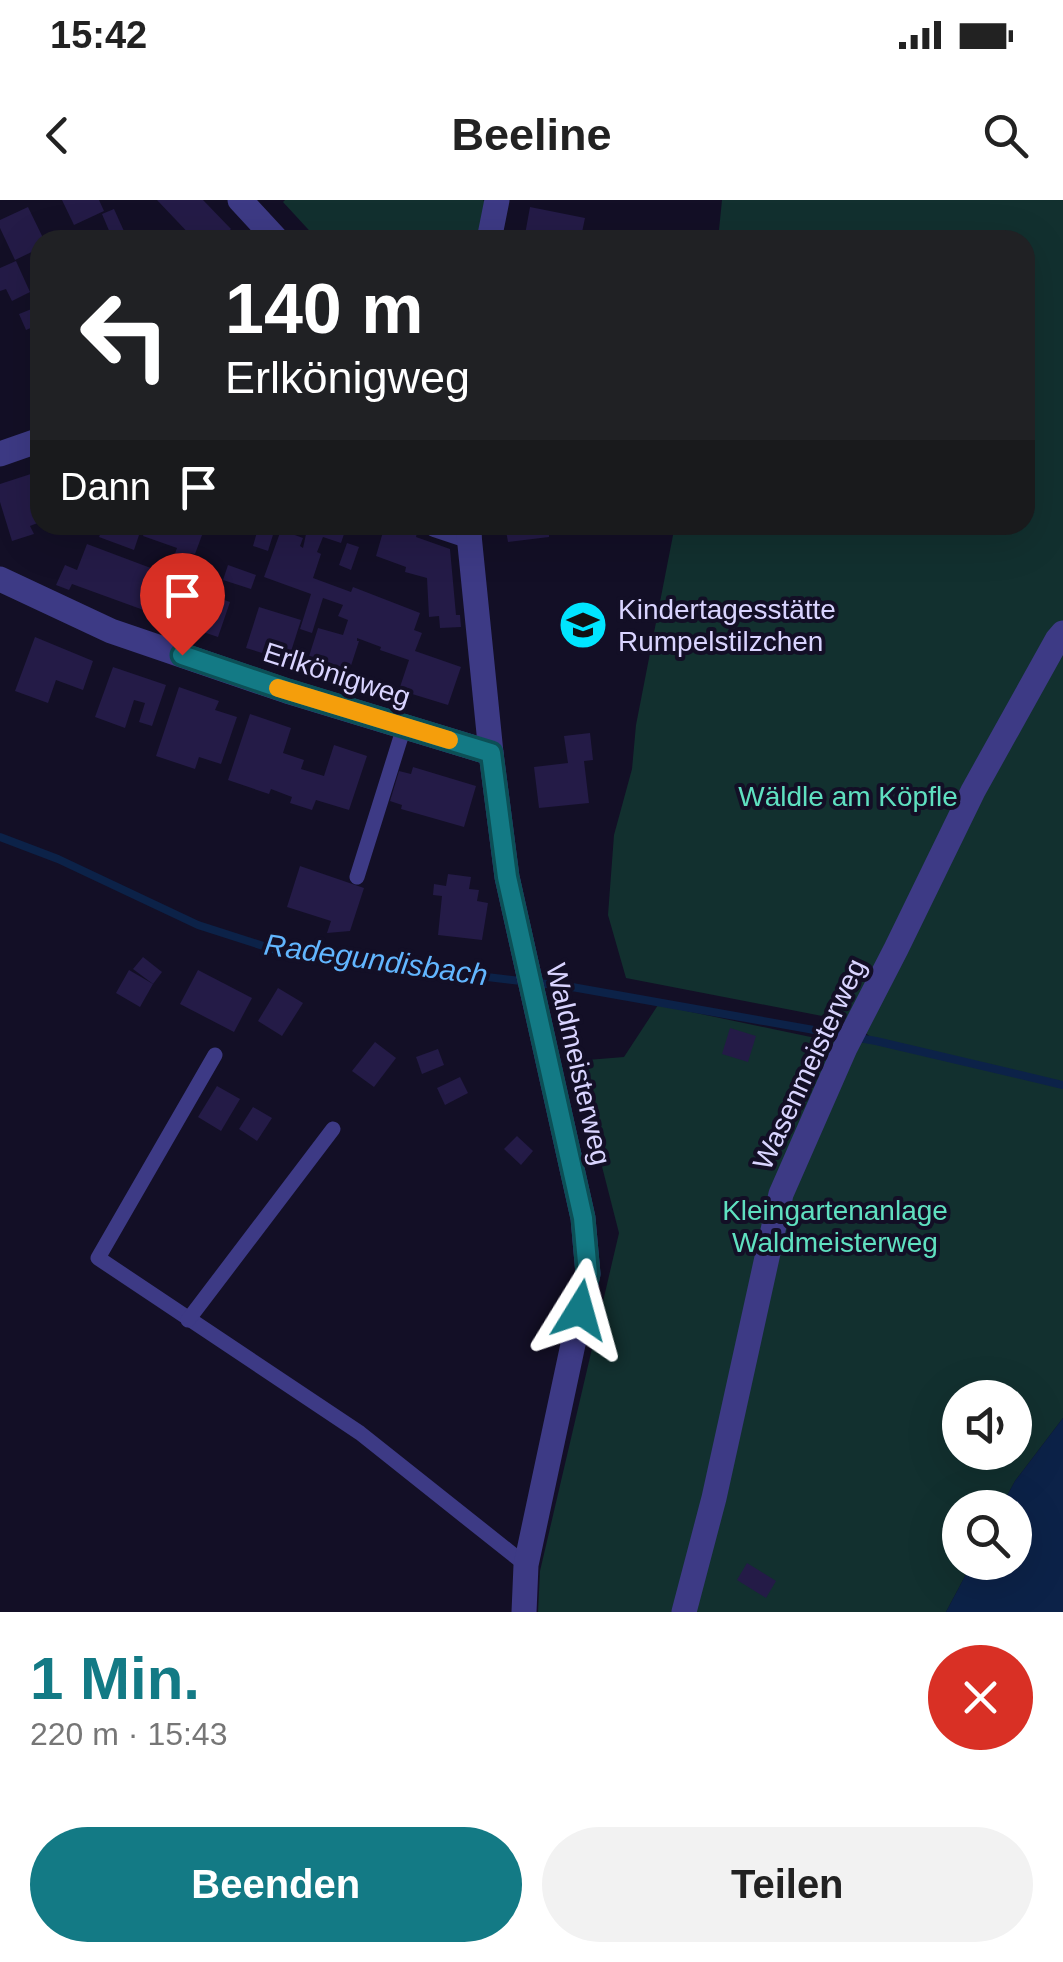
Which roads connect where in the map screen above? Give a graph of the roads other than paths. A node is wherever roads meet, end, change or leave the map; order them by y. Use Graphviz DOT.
graph roads {
  1 [pos="240,200"];
  2 [pos="496,200"];
  3 [pos="268,230"];
  4 [pos="491,230"];
  5 [pos="30,444"];
  6 [pos="0,454"];
  7 [pos="469,535"];
  8 [pos="0,580"];
  9 [pos="1063,633"];
  10 [pos="404,726"];
  11 [pos="491,753"];
  12 [pos="358,877"];
  13 [pos="215,1055"];
  14 [pos="333,1129"];
  15 [pos="188,1320"];
  16 [pos="526,1564"];
  17 [pos="524,1612"];
  18 [pos="684,1612"];
  1 -- 3 [label="street"];
  2 -- 4 [label="street"];
  5 -- 6 [label="street"];
  7 -- 11 [label="street, Waldmeisterweg"];
  8 -- 10 [label="street, Erlkönigweg"];
  9 -- 18 [label="street, Wasenmeisterweg"];
  10 -- 11 [label="street, Erlkönigweg"];
  10 -- 12 [label="lane"];
  11 -- 16 [label="street, Waldmeisterweg"];
  13 -- 15 [label="lane"];
  14 -- 15 [label="lane"];
  15 -- 16 [label="lane"];
  16 -- 17 [label="street, Waldmeisterweg"];
}
